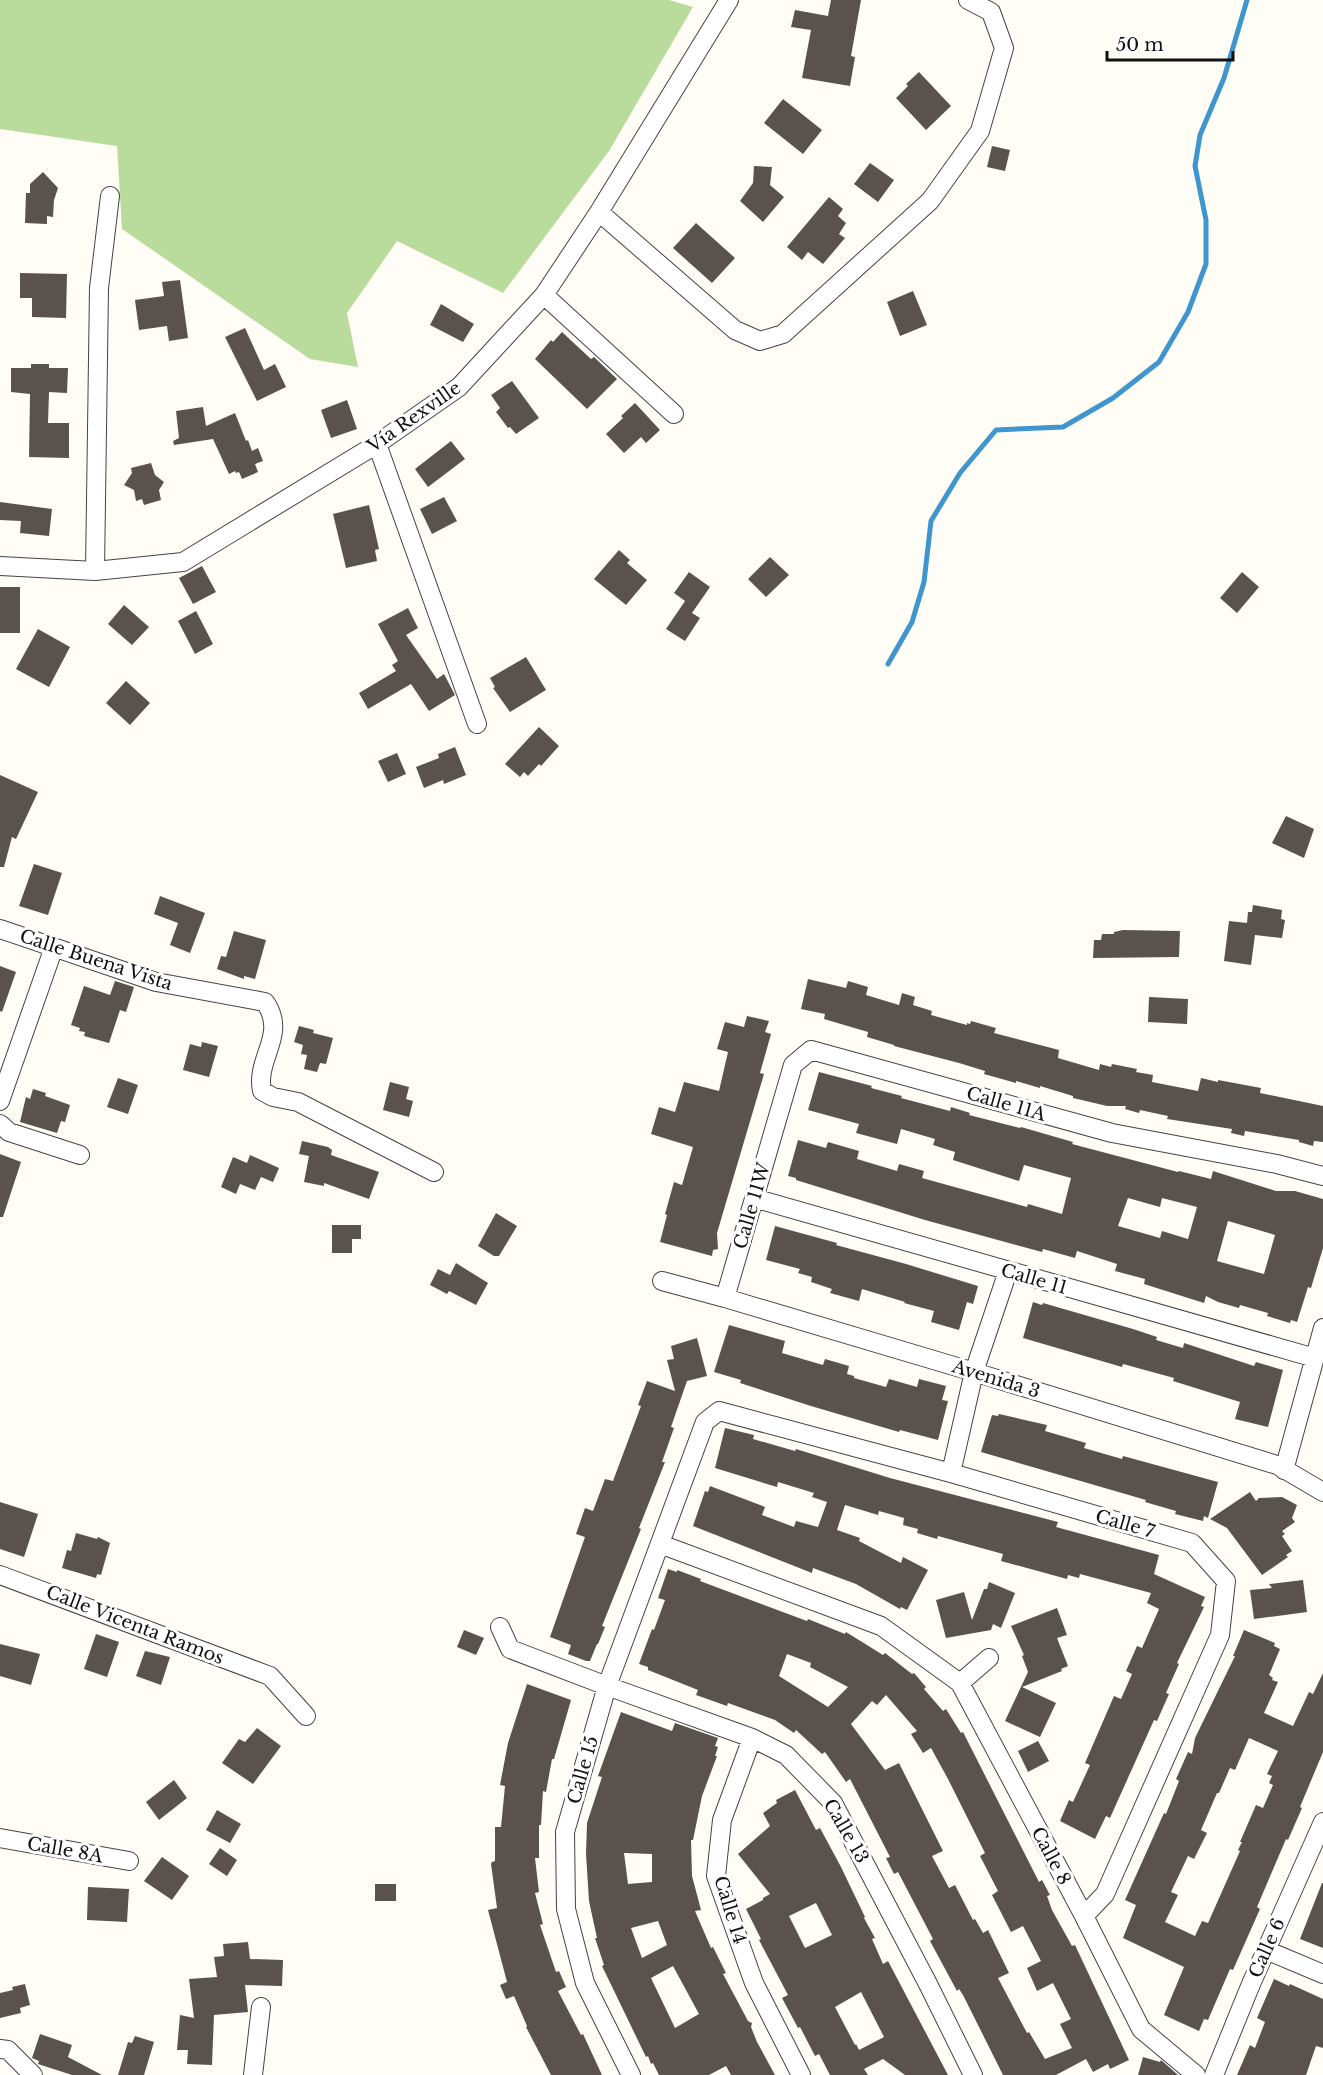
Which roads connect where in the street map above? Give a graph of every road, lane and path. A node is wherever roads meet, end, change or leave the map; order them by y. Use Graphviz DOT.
graph roads {
  1 [pos="729,0"];
  2 [pos="968,0"];
  3 [pos="110,196"];
  4 [pos="599,212"];
  5 [pos="544,295"];
  6 [pos="674,414"];
  7 [pos="377,444"];
  8 [pos="0,566"];
  9 [pos="95,571"];
  10 [pos="477,724"];
  11 [pos="0,929"];
  12 [pos="54,947"];
  13 [pos="0,1101"];
  14 [pos="778,1115"];
  15 [pos="0,1124"];
  16 [pos="80,1155"];
  17 [pos="435,1172"];
  18 [pos="1323,1176"];
  19 [pos="754,1198"];
  20 [pos="1008,1271"];
  21 [pos="662,1281"];
  22 [pos="725,1298"];
  23 [pos="1323,1328"];
  24 [pos="1315,1358"];
  25 [pos="974,1372"];
  26 [pos="688,1468"];
  27 [pos="1284,1470"];
  28 [pos="951,1473"];
  29 [pos="1323,1492"];
  30 [pos="660,1544"];
  31 [pos="0,1575"];
  32 [pos="500,1627"];
  33 [pos="989,1658"];
  34 [pos="960,1683"];
  35 [pos="607,1686"];
  36 [pos="306,1716"];
  37 [pos="752,1738"];
  38 [pos="1323,1822"];
  39 [pos="0,1838"];
  40 [pos="129,1861"];
  41 [pos="1084,1916"];
  42 [pos="1266,1950"];
  43 [pos="1323,1974"];
  44 [pos="261,2007"];
  45 [pos="0,2049"];
  46 [pos="33,2075"];
  47 [pos="253,2075"];
  48 [pos="631,2075"];
  49 [pos="801,2075"];
  50 [pos="973,2075"];
  51 [pos="1196,2075"];
  52 [pos="1214,2075"];
  1 -- 4 [label="street, Vía Rexville"];
  2 -- 4 [label="street"];
  3 -- 9 [label="street"];
  4 -- 5 [label="street, Vía Rexville"];
  5 -- 6 [label="street"];
  5 -- 7 [label="street, Vía Rexville"];
  7 -- 9 [label="street, Vía Rexville"];
  7 -- 10 [label="street"];
  8 -- 9 [label="street, Vía Rexville"];
  11 -- 12 [label="street, Calle Buena Vista"];
  12 -- 13 [label="street"];
  12 -- 17 [label="street, Calle Buena Vista"];
  14 -- 18 [label="street, Calle 11A"];
  14 -- 19 [label="street, Calle 11W"];
  15 -- 16 [label="street"];
  19 -- 20 [label="street, Calle 11"];
  19 -- 22 [label="street, Calle 11W"];
  20 -- 24 [label="street, Calle 11"];
  20 -- 25 [label="street"];
  21 -- 22 [label="street, Avenida 3"];
  22 -- 25 [label="street, Avenida 3"];
  23 -- 24 [label="street"];
  24 -- 27 [label="street"];
  25 -- 27 [label="street, Avenida 3"];
  25 -- 28 [label="street"];
  26 -- 28 [label="street, Calle 7"];
  26 -- 30 [label="street, Calle 15"];
  27 -- 29 [label="street, Avenida 3"];
  28 -- 41 [label="street, Calle 7"];
  30 -- 34 [label="street, Calle 8"];
  30 -- 35 [label="street, Calle 15"];
  31 -- 36 [label="street, Calle Vicenta Ramos"];
  32 -- 35 [label="street, Calle 13"];
  33 -- 34 [label="street"];
  34 -- 41 [label="street, Calle 8"];
  35 -- 37 [label="street, Calle 13"];
  35 -- 48 [label="street, Calle 15"];
  37 -- 49 [label="street, Calle 14"];
  37 -- 50 [label="street, Calle 13"];
  38 -- 42 [label="street, Calle 6"];
  39 -- 40 [label="street, Calle 8A"];
  41 -- 51 [label="street, Calle 8"];
  42 -- 43 [label="street"];
  42 -- 52 [label="street, Calle 6"];
  44 -- 47 [label="street"];
  45 -- 46 [label="street"];
}
